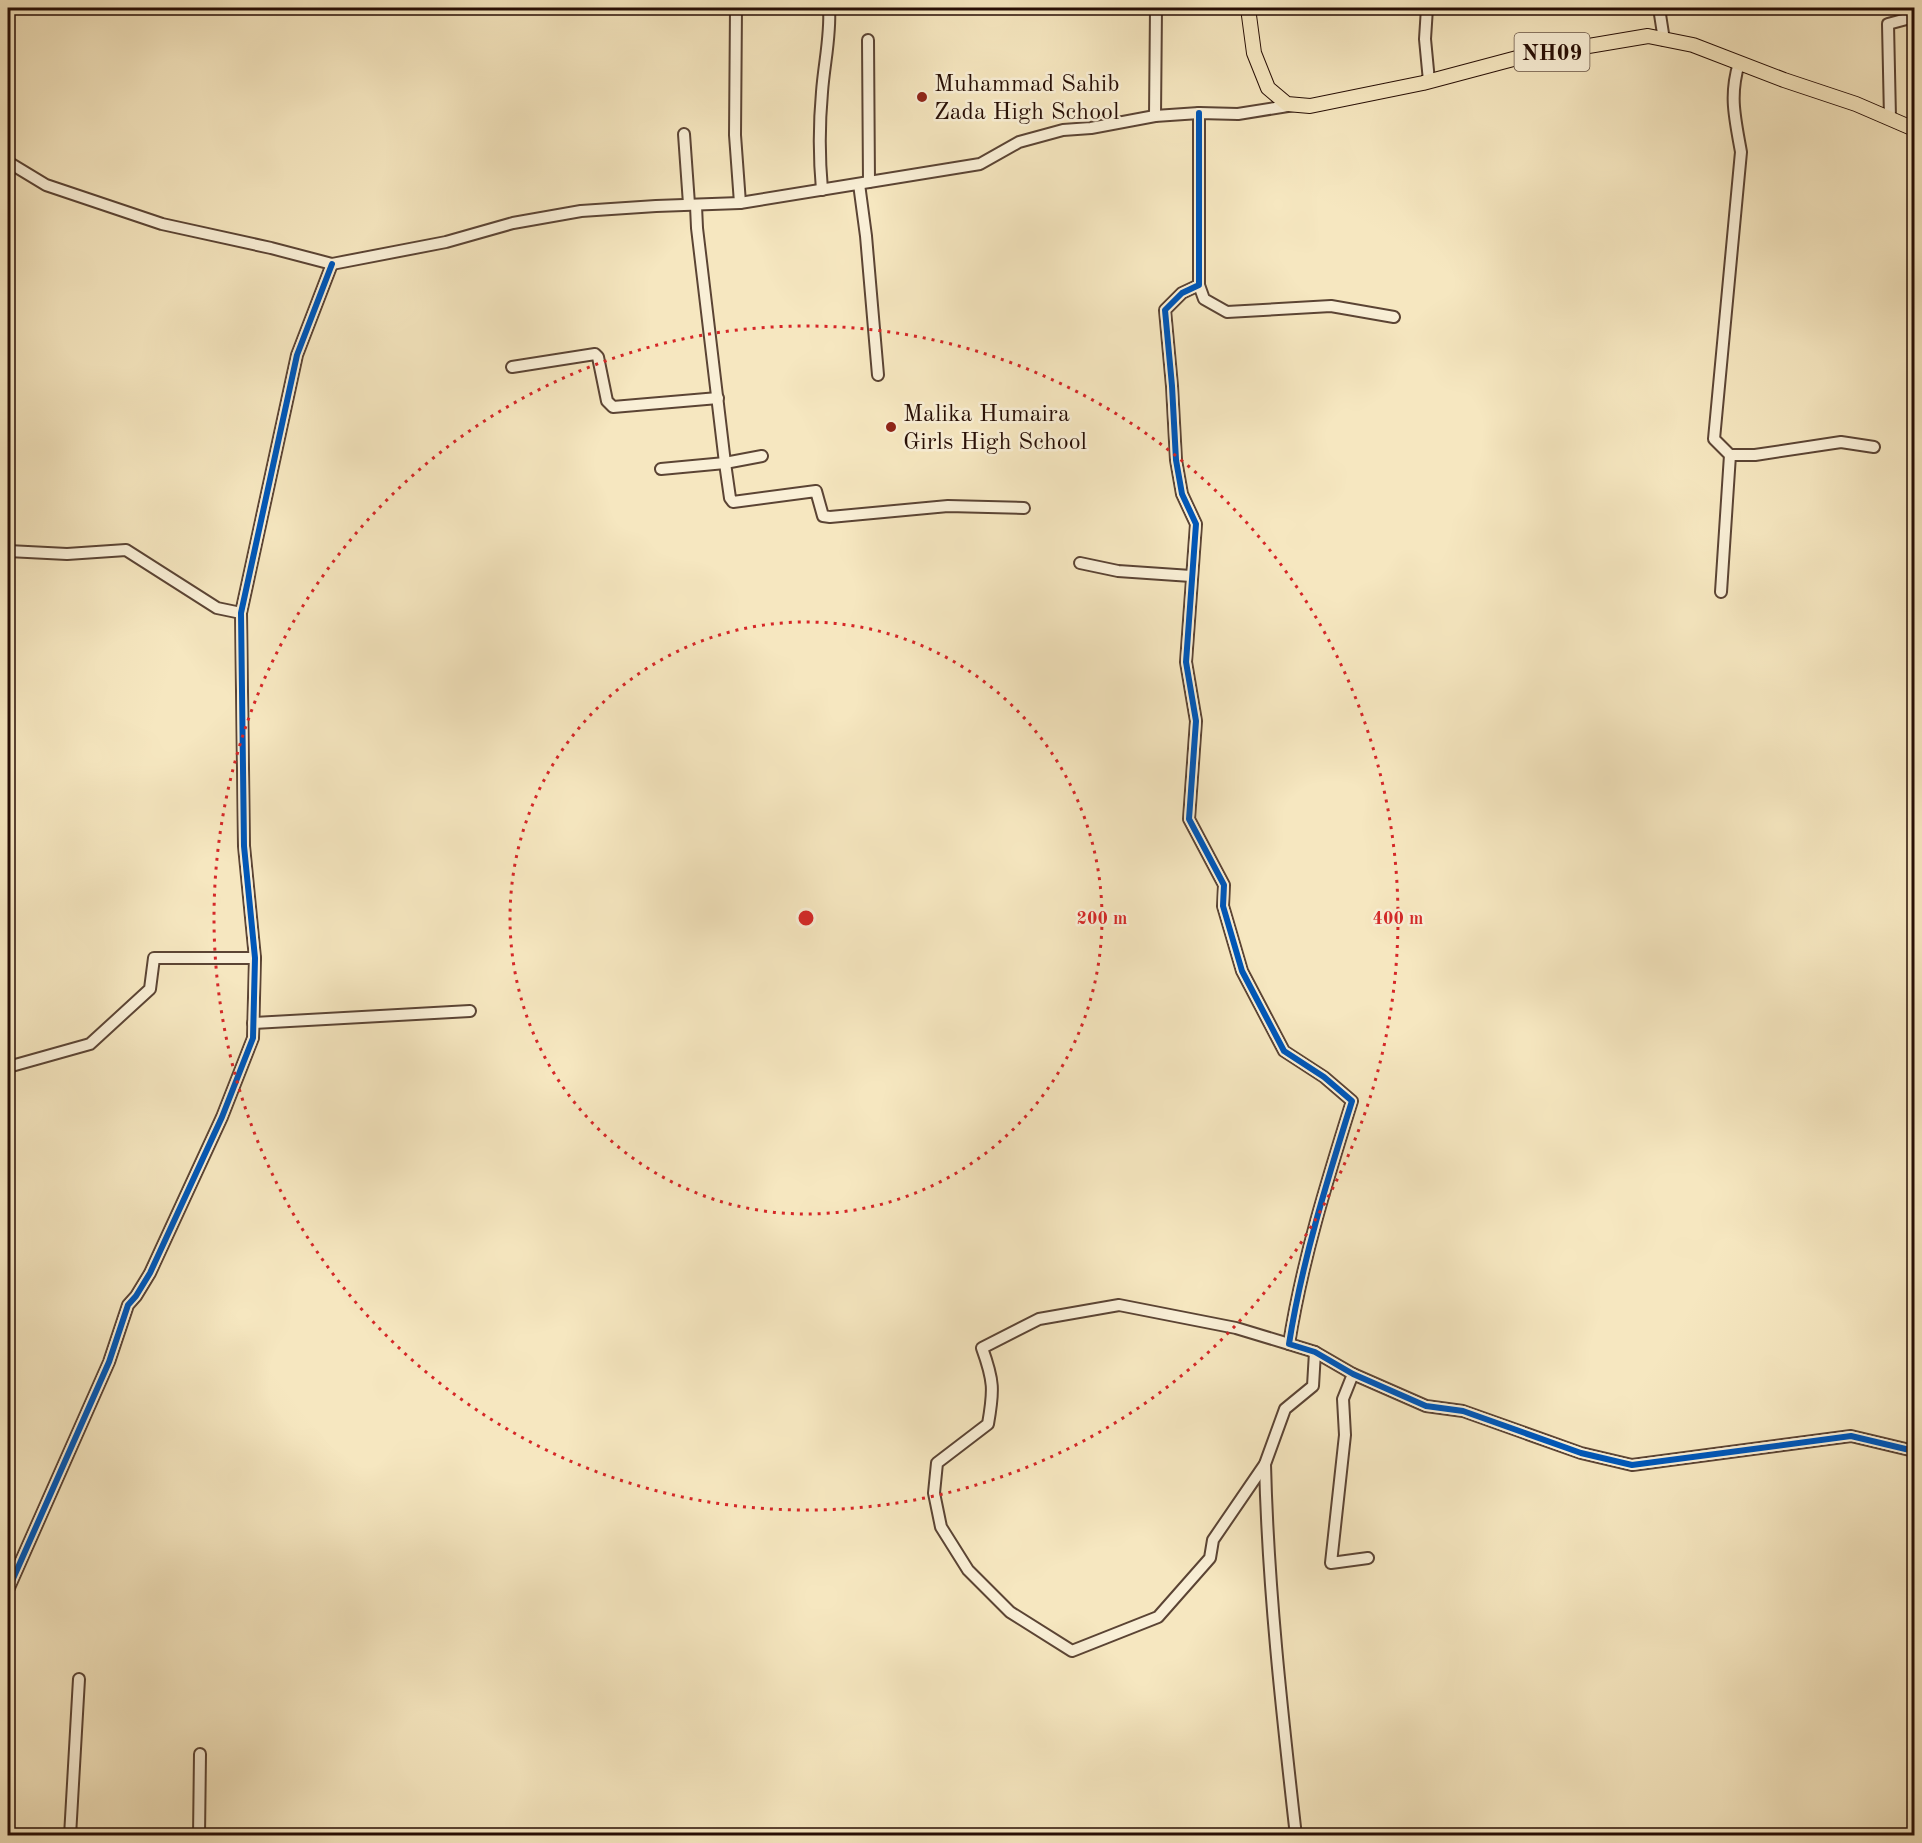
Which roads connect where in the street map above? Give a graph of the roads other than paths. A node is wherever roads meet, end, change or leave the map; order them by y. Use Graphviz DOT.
graph roads {
  1 [pos="736,8"];
  2 [pos="829,8"];
  3 [pos="1156,8"];
  4 [pos="1248,8"];
  5 [pos="1427,8"];
  6 [pos="1659,8"];
  7 [pos="1914,17"];
  8 [pos="1664,39"];
  9 [pos="868,40"];
  10 [pos="1739,63"];
  11 [pos="1429,81"];
  12 [pos="1297,105"];
  13 [pos="1199,113"];
  14 [pos="1155,116"];
  15 [pos="1890,118"];
  16 [pos="1914,129"];
  17 [pos="684,134"];
  18 [pos="8,162"];
  19 [pos="864,183"];
  20 [pos="822,190"];
  21 [pos="740,203"];
  22 [pos="693,205"];
  23 [pos="332,264"];
  24 [pos="1199,285"];
  25 [pos="1394,317"];
  26 [pos="512,367"];
  27 [pos="878,375"];
  28 [pos="718,398"];
  29 [pos="1874,447"];
  30 [pos="1730,455"];
  31 [pos="762,456"];
  32 [pos="725,463"];
  33 [pos="661,469"];
  34 [pos="1024,508"];
  35 [pos="8,551"];
  36 [pos="1080,563"];
  37 [pos="1191,576"];
  38 [pos="1721,592"];
  39 [pos="241,613"];
  40 [pos="255,958"];
  41 [pos="470,1011"];
  42 [pos="253,1023"];
  43 [pos="8,1067"];
  44 [pos="1289,1344"];
  45 [pos="1315,1352"];
  46 [pos="1353,1374"];
  47 [pos="1914,1451"];
  48 [pos="1265,1464"];
  49 [pos="1368,1558"];
  50 [pos="8,1590"];
  51 [pos="79,1679"];
  52 [pos="201,1754"];
  53 [pos="70,1836"];
  54 [pos="198,1836"];
  55 [pos="1296,1836"];
  1 -- 21 [label="street"];
  2 -- 20 [label="street"];
  3 -- 14 [label="street"];
  4 -- 12 [label="main road"];
  5 -- 11 [label="street"];
  6 -- 8 [label="street"];
  7 -- 15 [label="street"];
  8 -- 10 [label="main road, NH09"];
  8 -- 11 [label="main road, NH09"];
  9 -- 19 [label="street"];
  10 -- 15 [label="main road, NH09"];
  10 -- 30 [label="street"];
  11 -- 12 [label="main road, NH09"];
  12 -- 13 [label="street"];
  13 -- 14 [label="street"];
  13 -- 24 [label="street"];
  14 -- 19 [label="street"];
  15 -- 16 [label="main road, NH09"];
  17 -- 22 [label="street"];
  18 -- 23 [label="street"];
  19 -- 20 [label="street"];
  19 -- 27 [label="street"];
  20 -- 21 [label="street"];
  21 -- 22 [label="street"];
  22 -- 23 [label="street"];
  22 -- 28 [label="street"];
  23 -- 39 [label="street"];
  24 -- 25 [label="street"];
  24 -- 37 [label="street"];
  26 -- 28 [label="street"];
  28 -- 32 [label="street"];
  29 -- 30 [label="street"];
  30 -- 38 [label="street"];
  31 -- 32 [label="street"];
  32 -- 33 [label="street"];
  32 -- 34 [label="street"];
  35 -- 39 [label="street"];
  36 -- 37 [label="street"];
  37 -- 44 [label="street"];
  39 -- 40 [label="street"];
  40 -- 42 [label="street"];
  40 -- 43 [label="street"];
  41 -- 42 [label="street"];
  42 -- 50 [label="street"];
  44 -- 45 [label="street"];
  44 -- 48 [label="street"];
  45 -- 46 [label="street"];
  45 -- 48 [label="street"];
  46 -- 47 [label="street"];
  46 -- 49 [label="street"];
  48 -- 55 [label="street"];
  51 -- 53 [label="street"];
  52 -- 54 [label="street"];
}
